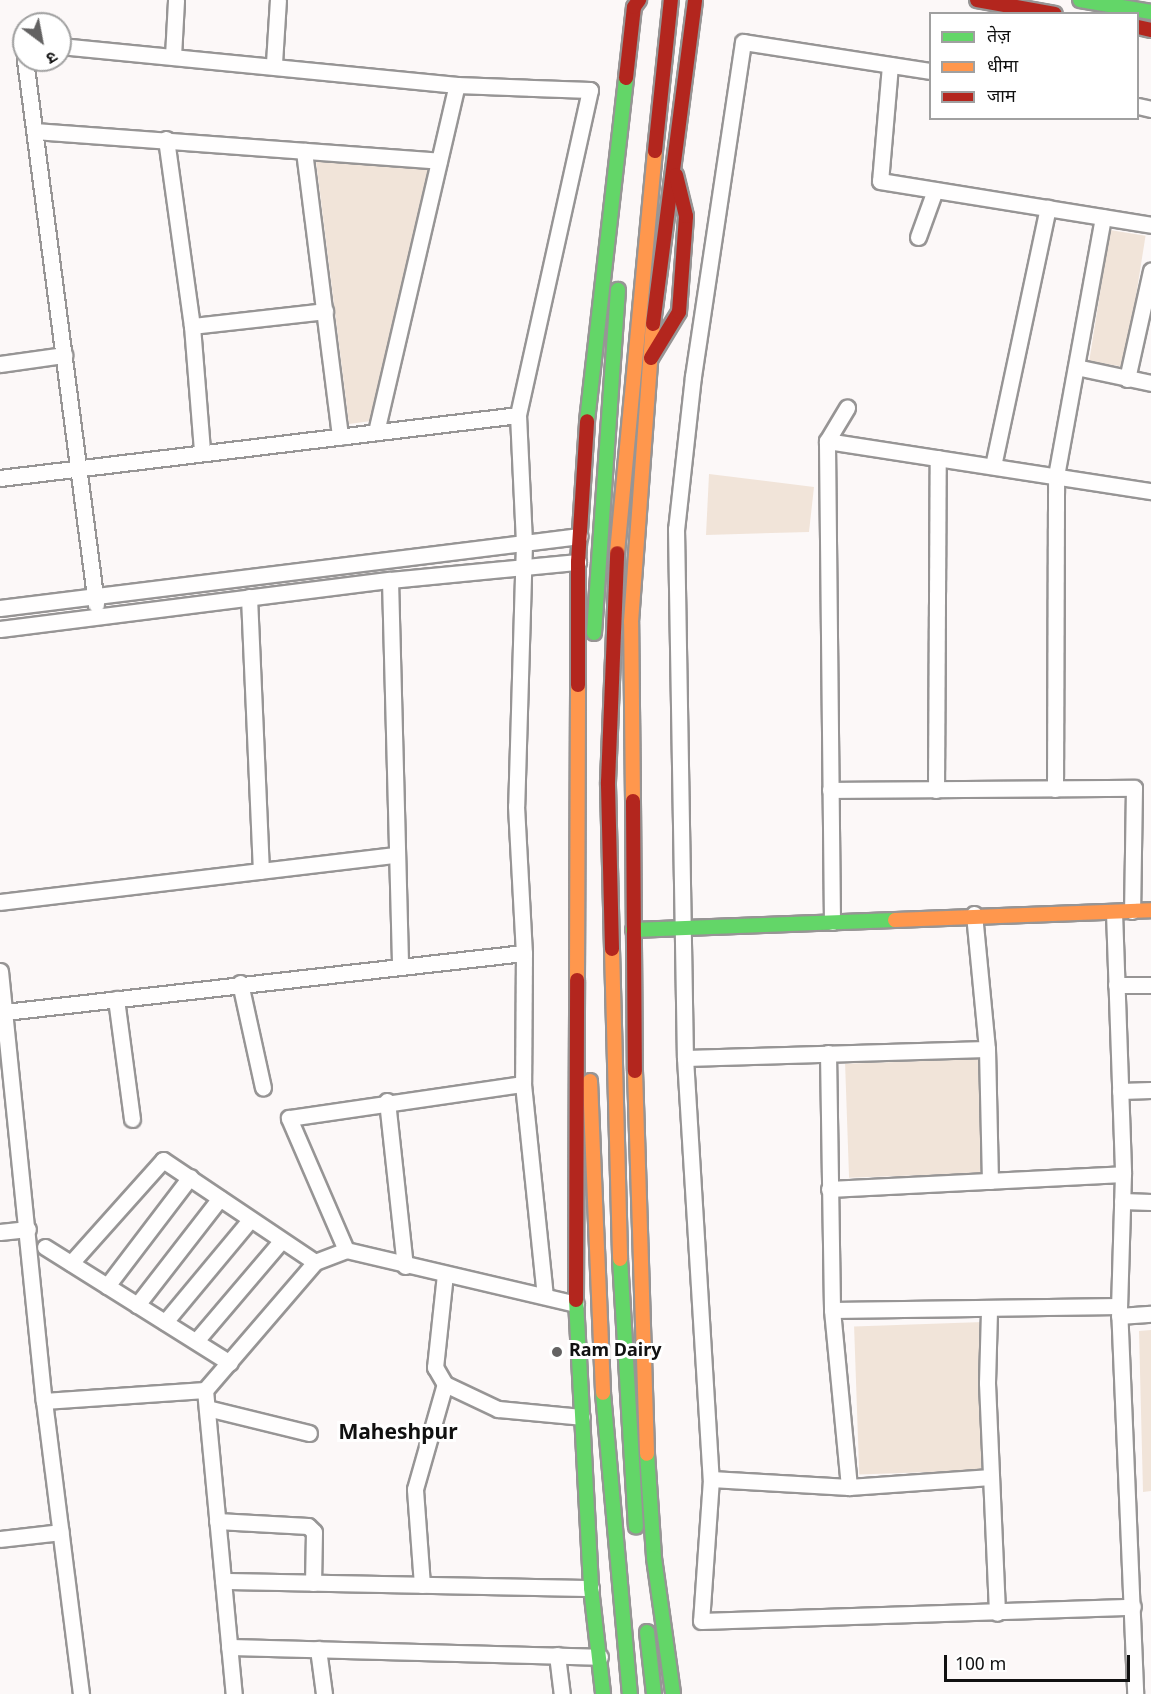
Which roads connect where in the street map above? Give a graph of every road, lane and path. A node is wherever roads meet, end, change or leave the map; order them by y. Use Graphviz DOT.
graph roads {
  1 [pos="176,0"];
  2 [pos="278,0"];
  3 [pos="671,0"];
  4 [pos="1080,0"];
  5 [pos="696,1"];
  6 [pos="636,2"];
  7 [pos="984,4"];
  8 [pos="1041,12"];
  9 [pos="1151,12"];
  10 [pos="72,47"];
  11 [pos="173,56"];
  12 [pos="274,63"];
  13 [pos="891,65"];
  14 [pos="929,71"];
  15 [pos="27,72"];
  16 [pos="457,84"];
  17 [pos="35,131"];
  18 [pos="165,139"];
  19 [pos="635,143"];
  20 [pos="304,151"];
  21 [pos="439,161"];
  22 [pos="672,166"];
  23 [pos="651,168"];
  24 [pos="935,190"];
  25 [pos="1048,208"];
  26 [pos="1103,217"];
  27 [pos="1151,225"];
  28 [pos="918,237"];
  29 [pos="1151,271"];
  30 [pos="324,311"];
  31 [pos="192,326"];
  32 [pos="633,348"];
  33 [pos="651,354"];
  34 [pos="64,355"];
  35 [pos="0,364"];
  36 [pos="1076,367"];
  37 [pos="1127,379"];
  38 [pos="1151,383"];
  39 [pos="847,408"];
  40 [pos="518,415"];
  41 [pos="376,432"];
  42 [pos="340,437"];
  43 [pos="827,441"];
  44 [pos="202,450"];
  45 [pos="938,458"];
  46 [pos="993,466"];
  47 [pos="78,468"];
  48 [pos="1056,476"];
  49 [pos="0,478"];
  50 [pos="1151,491"];
  51 [pos="580,536"];
  52 [pos="524,543"];
  53 [pos="395,559"];
  54 [pos="578,562"];
  55 [pos="524,567"];
  56 [pos="393,580"];
  57 [pos="95,597"];
  58 [pos="249,597"];
  59 [pos="0,608"];
  60 [pos="97,616"];
  61 [pos="0,629"];
  62 [pos="1055,789"];
  63 [pos="830,790"];
  64 [pos="936,790"];
  65 [pos="396,855"];
  66 [pos="261,871"];
  67 [pos="0,902"];
  68 [pos="1151,910"];
  69 [pos="1132,911"];
  70 [pos="1114,912"];
  71 [pos="974,914"];
  72 [pos="832,921"];
  73 [pos="681,925"];
  74 [pos="633,930"];
  75 [pos="524,953"];
  76 [pos="400,967"];
  77 [pos="0,971"];
  78 [pos="240,983"];
  79 [pos="1116,985"];
  80 [pos="1151,985"];
  81 [pos="116,999"];
  82 [pos="5,1012"];
  83 [pos="634,1020"];
  84 [pos="614,1021"];
  85 [pos="574,1024"];
  86 [pos="590,1024"];
  87 [pos="987,1049"];
  88 [pos="828,1053"];
  89 [pos="685,1058"];
  90 [pos="523,1084"];
  91 [pos="263,1088"];
  92 [pos="1151,1090"];
  93 [pos="1120,1091"];
  94 [pos="387,1101"];
  95 [pos="132,1119"];
  96 [pos="1123,1174"];
  97 [pos="190,1177"];
  98 [pos="990,1181"];
  99 [pos="829,1189"];
  100 [pos="220,1198"];
  101 [pos="1122,1201"];
  102 [pos="1151,1202"];
  103 [pos="250,1220"];
  104 [pos="28,1229"];
  105 [pos="0,1232"];
  106 [pos="281,1241"];
  107 [pos="45,1247"];
  108 [pos="346,1250"];
  109 [pos="315,1262"];
  110 [pos="71,1263"];
  111 [pos="405,1266"];
  112 [pos="445,1274"];
  113 [pos="107,1286"];
  114 [pos="545,1296"];
  115 [pos="576,1304"];
  116 [pos="137,1305"];
  117 [pos="832,1310"];
  118 [pos="989,1311"];
  119 [pos="1119,1311"];
  120 [pos="1151,1314"];
  121 [pos="165,1322"];
  122 [pos="196,1341"];
  123 [pos="230,1363"];
  124 [pos="445,1384"];
  125 [pos="206,1390"];
  126 [pos="44,1401"];
  127 [pos="207,1408"];
  128 [pos="582,1417"];
  129 [pos="309,1432"];
  130 [pos="991,1477"];
  131 [pos="711,1479"];
  132 [pos="849,1487"];
  133 [pos="217,1521"];
  134 [pos="61,1532"];
  135 [pos="0,1539"];
  136 [pos="223,1581"];
  137 [pos="313,1583"];
  138 [pos="422,1585"];
  139 [pos="591,1588"];
  140 [pos="1133,1607"];
  141 [pos="997,1613"];
  142 [pos="229,1647"];
  143 [pos="318,1649"];
  144 [pos="557,1655"];
  145 [pos="600,1657"];
  146 [pos="81,1694"];
  147 [pos="234,1694"];
  148 [pos="324,1694"];
  149 [pos="562,1694"];
  150 [pos="603,1694"];
  151 [pos="630,1694"];
  152 [pos="654,1694"];
  153 [pos="673,1694"];
  154 [pos="1135,1694"];
  1 -- 11 [label="street"];
  2 -- 12 [label="street"];
  3 -- 23 [label="main road"];
  4 -- 9 [label="main road"];
  5 -- 22 [label="main road"];
  6 -- 51 [label="main road"];
  7 -- 8 [label="main road"];
  10 -- 11 [label="street"];
  11 -- 12 [label="street"];
  12 -- 16 [label="street"];
  13 -- 14 [label="street"];
  13 -- 24 [label="street"];
  13 -- 73 [label="street"];
  15 -- 17 [label="street"];
  16 -- 21 [label="street"];
  16 -- 40 [label="street"];
  17 -- 18 [label="street"];
  17 -- 34 [label="street"];
  18 -- 20 [label="street"];
  18 -- 31 [label="street"];
  19 -- 86 [label="main road"];
  20 -- 21 [label="street"];
  20 -- 30 [label="street"];
  21 -- 41 [label="street"];
  22 -- 23 [label="main road"];
  22 -- 33 [label="main road"];
  22 -- 33 [label="main road"];
  23 -- 32 [label="main road"];
  24 -- 25 [label="street"];
  24 -- 28 [label="street"];
  25 -- 26 [label="street"];
  25 -- 46 [label="street"];
  26 -- 27 [label="street"];
  26 -- 36 [label="street"];
  29 -- 37 [label="street"];
  30 -- 31 [label="street"];
  30 -- 42 [label="street"];
  31 -- 44 [label="street"];
  32 -- 33 [label="main road"];
  32 -- 84 [label="main road"];
  33 -- 74 [label="main road"];
  34 -- 35 [label="street"];
  34 -- 47 [label="street"];
  36 -- 37 [label="street"];
  36 -- 48 [label="street"];
  37 -- 38 [label="street"];
  39 -- 43 [label="street"];
  40 -- 41 [label="street"];
  40 -- 52 [label="street"];
  41 -- 42 [label="street"];
  42 -- 44 [label="street"];
  43 -- 45 [label="street"];
  43 -- 63 [label="street"];
  44 -- 47 [label="street"];
  45 -- 46 [label="street"];
  45 -- 64 [label="street"];
  46 -- 48 [label="street"];
  47 -- 49 [label="street"];
  47 -- 57 [label="street"];
  48 -- 50 [label="street"];
  48 -- 62 [label="street"];
  51 -- 52 [label="street"];
  51 -- 54 [label="main road"];
  52 -- 53 [label="street"];
  52 -- 55 [label="street"];
  53 -- 56 [label="street"];
  53 -- 57 [label="street"];
  54 -- 55 [label="street"];
  54 -- 85 [label="main road"];
  55 -- 56 [label="street"];
  55 -- 75 [label="street"];
  56 -- 58 [label="street"];
  56 -- 65 [label="street"];
  57 -- 59 [label="street"];
  57 -- 60 [label="street"];
  58 -- 60 [label="street"];
  58 -- 66 [label="street"];
  60 -- 61 [label="street"];
  62 -- 64 [label="street"];
  62 -- 69 [label="street"];
  63 -- 64 [label="street"];
  63 -- 72 [label="street"];
  65 -- 66 [label="street"];
  65 -- 76 [label="street"];
  66 -- 67 [label="street"];
  68 -- 69 [label="main road"];
  69 -- 70 [label="main road"];
  70 -- 71 [label="main road"];
  70 -- 79 [label="street"];
  71 -- 72 [label="main road"];
  71 -- 87 [label="street"];
  72 -- 73 [label="main road"];
  73 -- 74 [label="main road"];
  73 -- 89 [label="street"];
  74 -- 83 [label="main road"];
  75 -- 76 [label="street"];
  75 -- 90 [label="street"];
  76 -- 78 [label="street"];
  77 -- 82 [label="street"];
  78 -- 81 [label="street"];
  78 -- 91 [label="street"];
  79 -- 80 [label="street"];
  79 -- 93 [label="street"];
  81 -- 82 [label="street"];
  81 -- 95 [label="street"];
  82 -- 104 [label="street"];
  83 -- 84 [label="main road"];
  83 -- 153 [label="main road"];
  84 -- 152 [label="main road"];
  85 -- 86 [label="main road"];
  85 -- 115 [label="main road"];
  86 -- 151 [label="main road"];
  87 -- 88 [label="street"];
  87 -- 98 [label="street"];
  88 -- 89 [label="street"];
  88 -- 99 [label="street"];
  89 -- 131 [label="street"];
  90 -- 94 [label="street"];
  90 -- 114 [label="street"];
  92 -- 93 [label="street"];
  93 -- 96 [label="street"];
  94 -- 108 [label="street"];
  94 -- 111 [label="street"];
  96 -- 98 [label="street"];
  96 -- 101 [label="street"];
  97 -- 100 [label="street"];
  97 -- 110 [label="street"];
  97 -- 113 [label="street"];
  98 -- 99 [label="street"];
  99 -- 117 [label="street"];
  100 -- 103 [label="street"];
  100 -- 116 [label="street"];
  101 -- 102 [label="street"];
  101 -- 119 [label="street"];
  103 -- 106 [label="street"];
  103 -- 121 [label="street"];
  104 -- 105 [label="street"];
  104 -- 126 [label="street"];
  106 -- 109 [label="street"];
  106 -- 122 [label="street"];
  107 -- 110 [label="street"];
  108 -- 109 [label="street"];
  108 -- 111 [label="street"];
  109 -- 123 [label="street"];
  110 -- 113 [label="street"];
  111 -- 112 [label="street"];
  112 -- 114 [label="street"];
  112 -- 124 [label="street"];
  113 -- 116 [label="street"];
  114 -- 115 [label="street"];
  115 -- 128 [label="main road"];
  116 -- 121 [label="street"];
  117 -- 118 [label="street"];
  117 -- 132 [label="street"];
  118 -- 119 [label="street"];
  118 -- 130 [label="street"];
  119 -- 120 [label="street"];
  119 -- 140 [label="street"];
  121 -- 122 [label="street"];
  122 -- 123 [label="street"];
  123 -- 125 [label="street"];
  124 -- 128 [label="street"];
  124 -- 138 [label="street"];
  125 -- 126 [label="street"];
  125 -- 127 [label="street"];
  126 -- 134 [label="street"];
  127 -- 129 [label="street"];
  127 -- 133 [label="street"];
  128 -- 139 [label="main road"];
  130 -- 132 [label="street"];
  130 -- 141 [label="street"];
  131 -- 132 [label="street"];
  131 -- 141 [label="street"];
  133 -- 136 [label="street"];
  133 -- 137 [label="street"];
  134 -- 135 [label="street"];
  134 -- 146 [label="street"];
  136 -- 137 [label="street"];
  136 -- 142 [label="street"];
  137 -- 138 [label="street"];
  138 -- 139 [label="street"];
  139 -- 145 [label="main road"];
  140 -- 141 [label="street"];
  140 -- 154 [label="street"];
  142 -- 143 [label="street"];
  142 -- 147 [label="street"];
  143 -- 144 [label="street"];
  143 -- 148 [label="street"];
  144 -- 145 [label="street"];
  144 -- 149 [label="street"];
  145 -- 150 [label="main road"];
}
